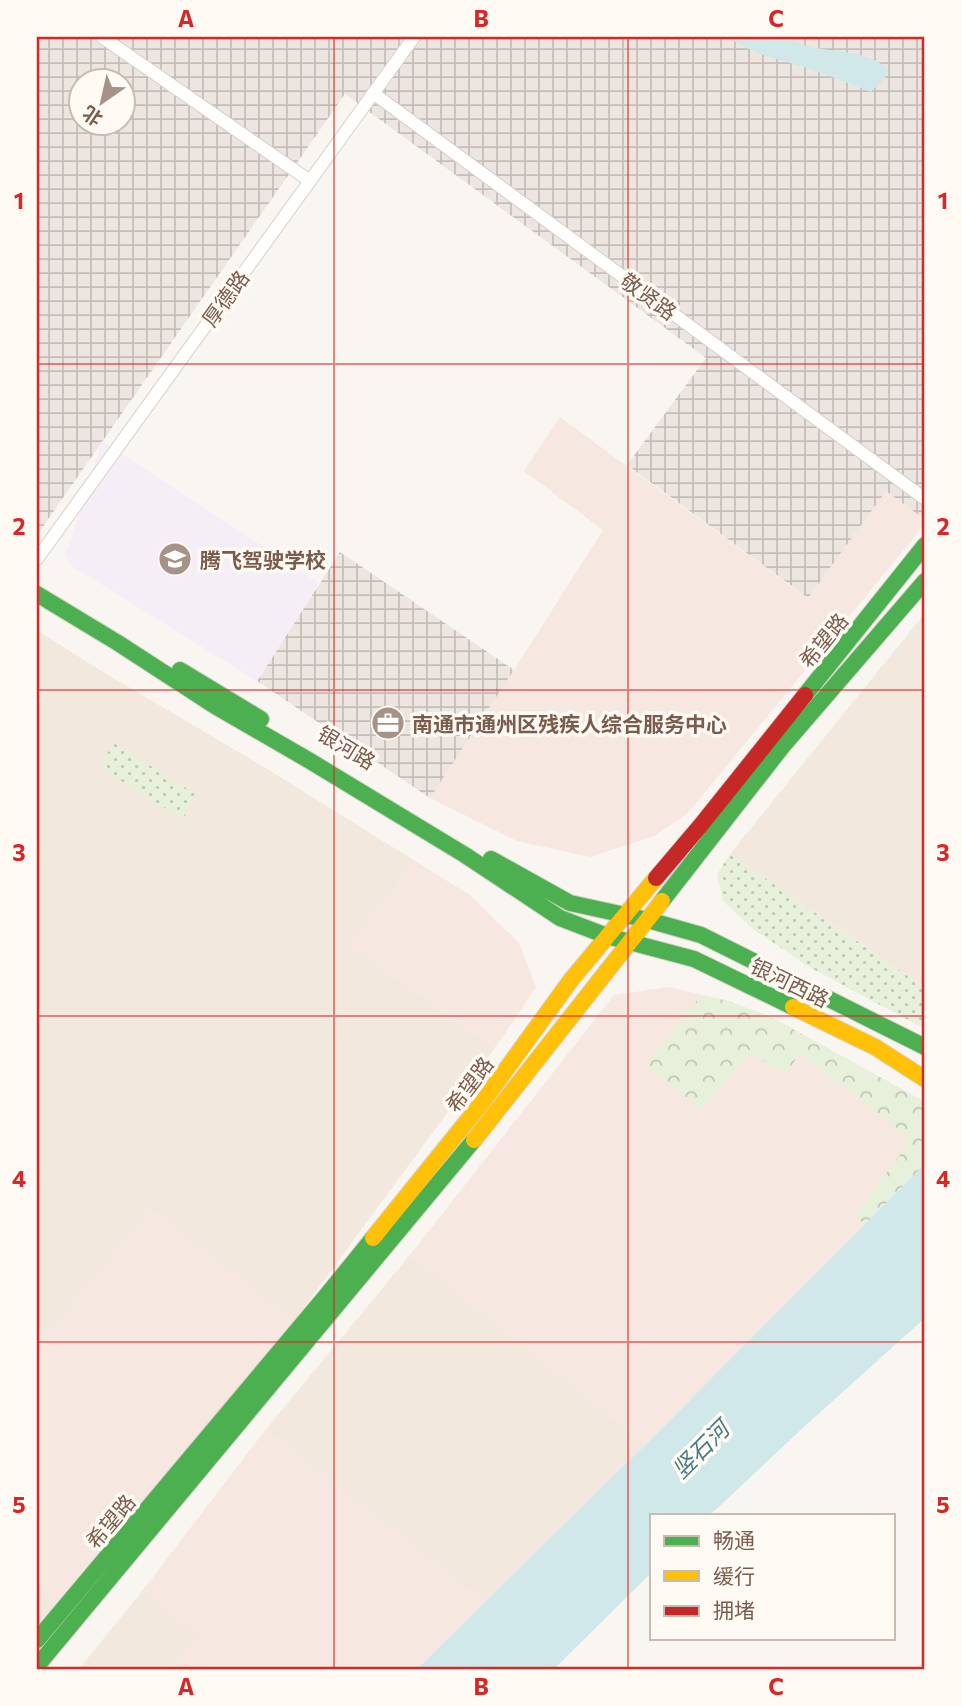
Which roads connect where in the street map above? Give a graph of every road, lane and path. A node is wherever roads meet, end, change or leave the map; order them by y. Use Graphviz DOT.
graph roads {
  1 [pos="102,37"];
  2 [pos="414,37"];
  3 [pos="373,93"];
  4 [pos="310,181"];
  5 [pos="925,499"];
  6 [pos="925,545"];
  7 [pos="37,559"];
  8 [pos="925,581"];
  9 [pos="37,582"];
  10 [pos="37,594"];
  11 [pos="624,915"];
  12 [pos="648,920"];
  13 [pos="607,936"];
  14 [pos="630,940"];
  15 [pos="925,1047"];
  16 [pos="925,1079"];
  17 [pos="37,1640"];
  18 [pos="37,1666"];
  1 -- 4 [label="street"];
  2 -- 3 [label="street, 厚德路"];
  3 -- 4 [label="street, 厚德路"];
  3 -- 5 [label="street, 敬贤路"];
  4 -- 7 [label="street, 厚德路"];
  6 -- 11 [label="main road, 希望路"];
  8 -- 12 [label="main road, 希望路"];
  9 -- 11 [label="main road, 银河路"];
  10 -- 13 [label="main road, 银河路"];
  11 -- 12 [label="main road, 银河路"];
  11 -- 13 [label="main road, 希望路"];
  12 -- 14 [label="main road, 希望路"];
  12 -- 15 [label="main road, 银河西路"];
  13 -- 14 [label="main road, 银河路"];
  13 -- 17 [label="main road, 希望路"];
  14 -- 16 [label="main road, 银河西路"];
  14 -- 18 [label="main road, 希望路"];
}
